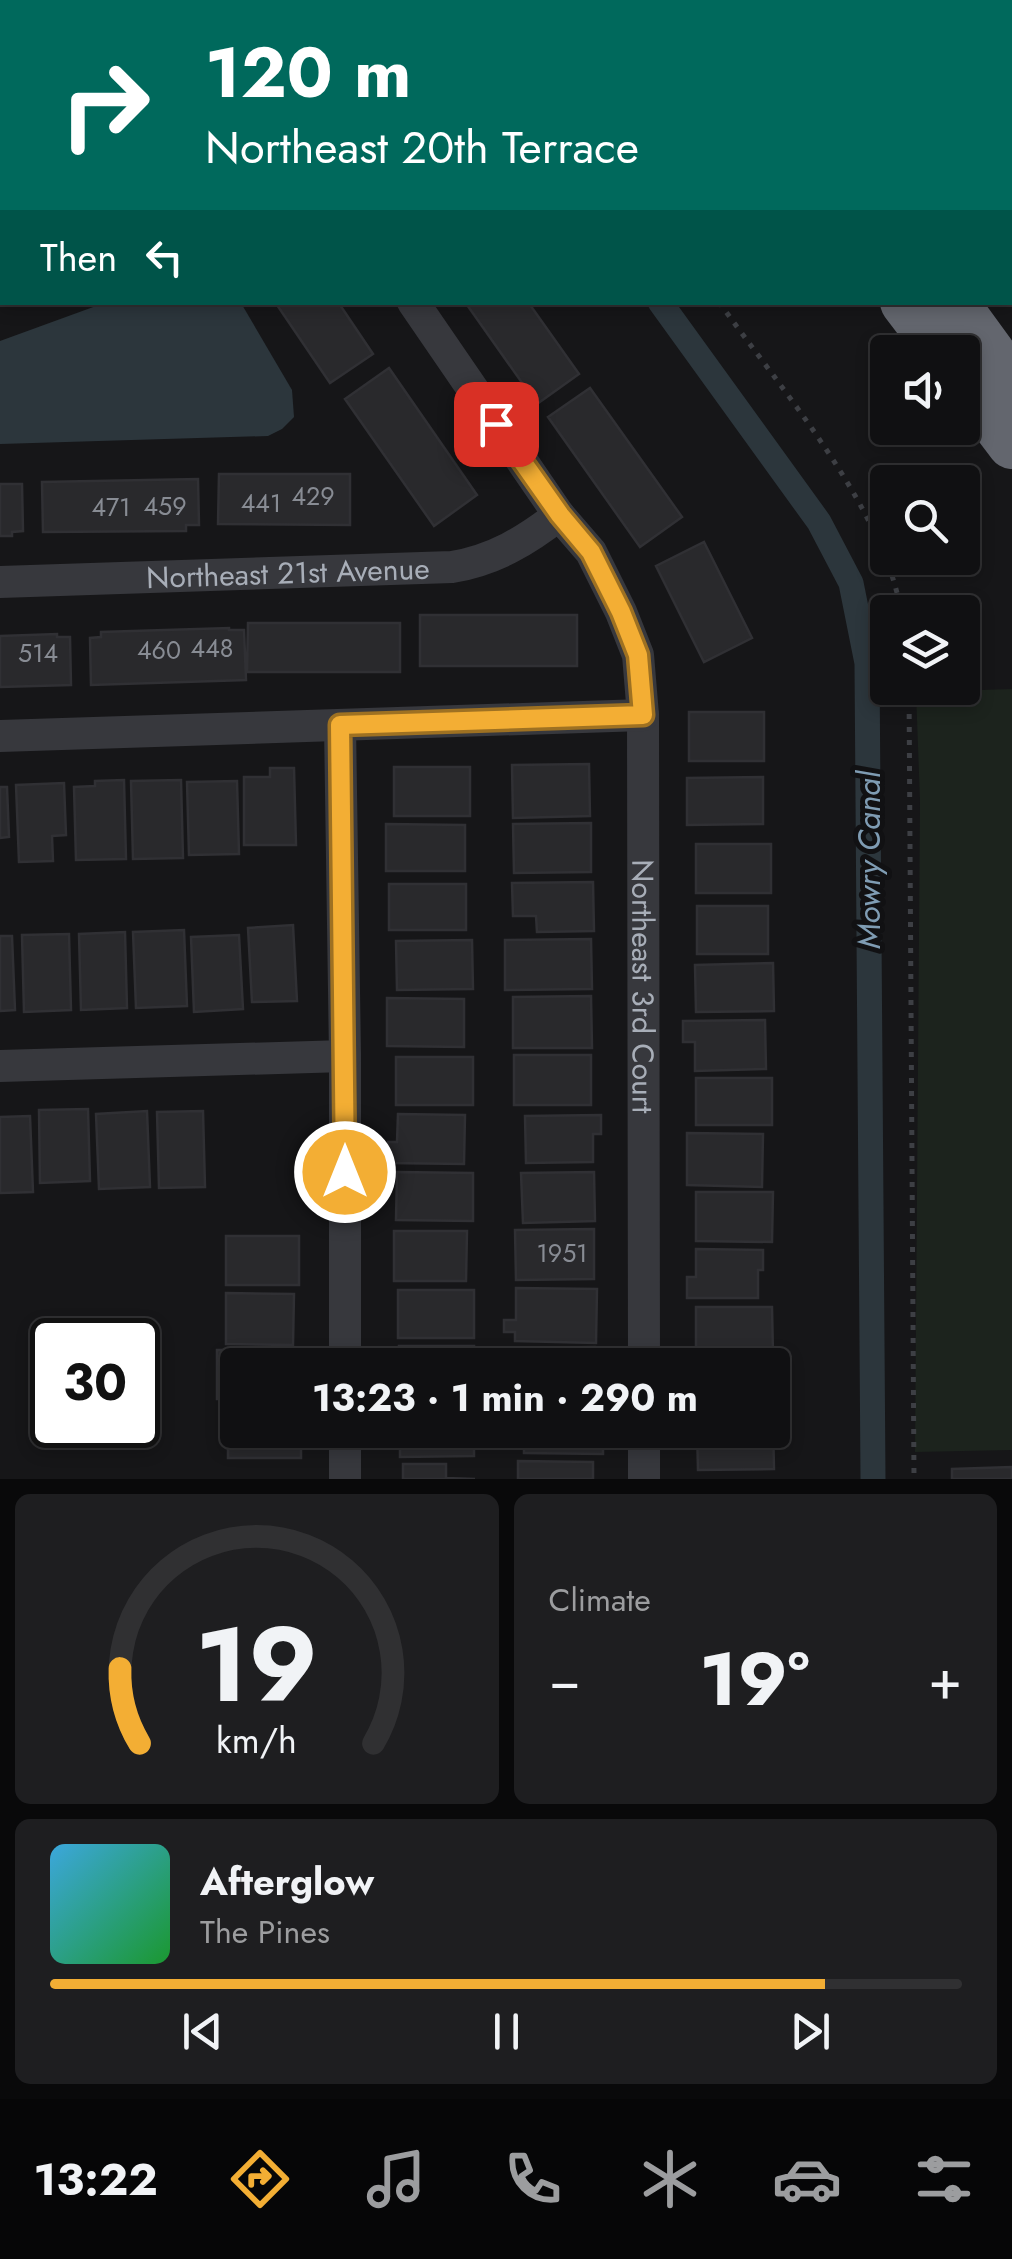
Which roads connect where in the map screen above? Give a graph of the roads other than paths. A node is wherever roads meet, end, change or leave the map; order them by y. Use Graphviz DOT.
graph roads {
  1 [pos="415,305"];
  2 [pos="907,305"];
  3 [pos="955,305"];
  4 [pos="930,335"];
  5 [pos="1012,383"];
  6 [pos="980,402"];
  7 [pos="1012,444"];
  8 [pos="560,515"];
  9 [pos="0,582"];
  10 [pos="643,715"];
  11 [pos="340,725"];
  12 [pos="0,736"];
  13 [pos="346,1056"];
  14 [pos="0,1066"];
  15 [pos="345,1348"];
  16 [pos="644,1348"];
  17 [pos="345,1448"];
  18 [pos="644,1448"];
  19 [pos="344,1479"];
  20 [pos="644,1479"];
  1 -- 8 [label="street, Northeast 3rd Court"];
  2 -- 4 [label="highway"];
  3 -- 5 [label="highway"];
  6 -- 7 [label="highway"];
  8 -- 9 [label="street, Northeast 21st Avenue"];
  8 -- 10 [label="street, Northeast 3rd Court"];
  10 -- 11 [label="street"];
  10 -- 16 [label="street, Northeast 3rd Court"];
  11 -- 12 [label="street"];
  11 -- 13 [label="street"];
  13 -- 14 [label="street"];
  13 -- 15 [label="street"];
  17 -- 19 [label="street"];
  18 -- 20 [label="street"];
}
